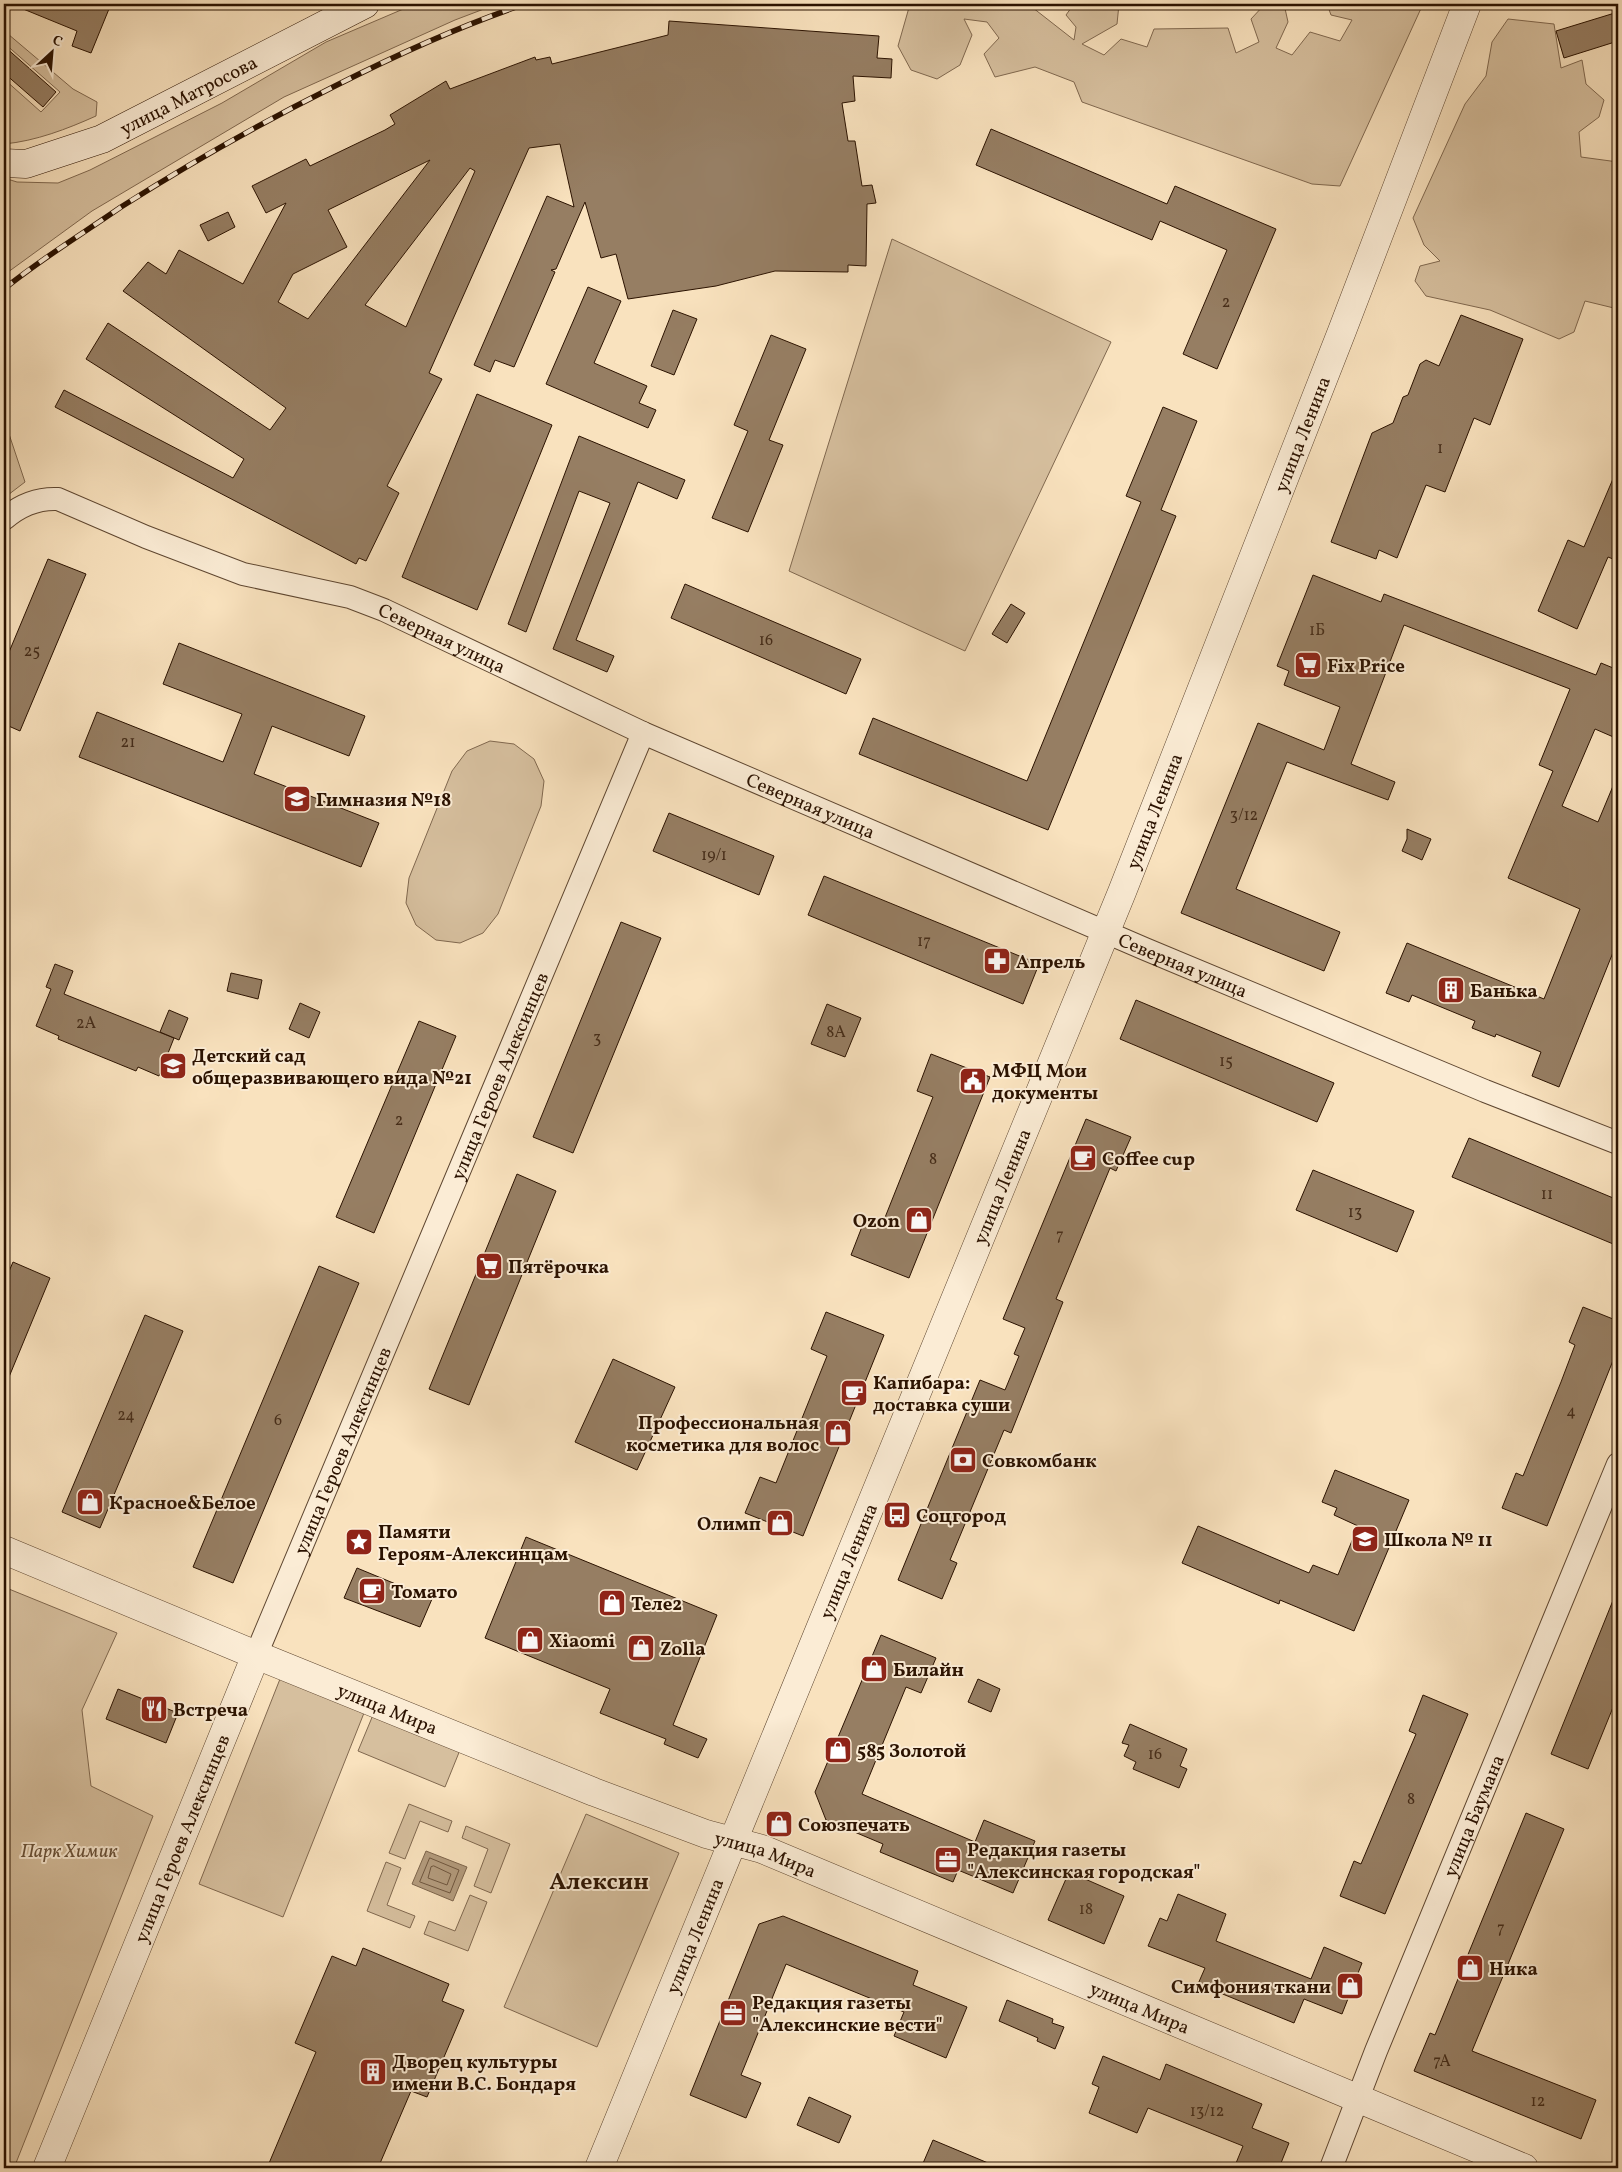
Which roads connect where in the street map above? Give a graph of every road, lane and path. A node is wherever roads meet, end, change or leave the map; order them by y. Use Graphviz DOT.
graph roads {
  1 [pos="365,4"];
  2 [pos="1467,4"];
  3 [pos="4,163"];
  4 [pos="4,520"];
  5 [pos="643,733"];
  6 [pos="1105,932"];
  7 [pos="1618,1143"];
  8 [pos="1618,1464"];
  9 [pos="4,1550"];
  10 [pos="256,1656"];
  11 [pos="735,1840"];
  12 [pos="1358,2100"];
  13 [pos="47,2168"];
  14 [pos="599,2168"];
  15 [pos="1331,2168"];
  16 [pos="1524,2168"];
  1 -- 3 [label="street, улица Матросова"];
  2 -- 6 [label="street, улица Ленина"];
  4 -- 5 [label="street, Северная улица"];
  5 -- 6 [label="street, Северная улица"];
  5 -- 10 [label="street, улица Героев Алексинцев"];
  6 -- 7 [label="street, Северная улица"];
  6 -- 11 [label="street, улица Ленина"];
  8 -- 12 [label="street, улица Баумана"];
  9 -- 10 [label="street, улица Мира"];
  10 -- 11 [label="street, улица Мира"];
  10 -- 13 [label="street, улица Героев Алексинцев"];
  11 -- 12 [label="street, улица Мира"];
  11 -- 14 [label="street, улица Ленина"];
  12 -- 15 [label="street, улица Баумана"];
  12 -- 16 [label="street, улица Мира"];
}
